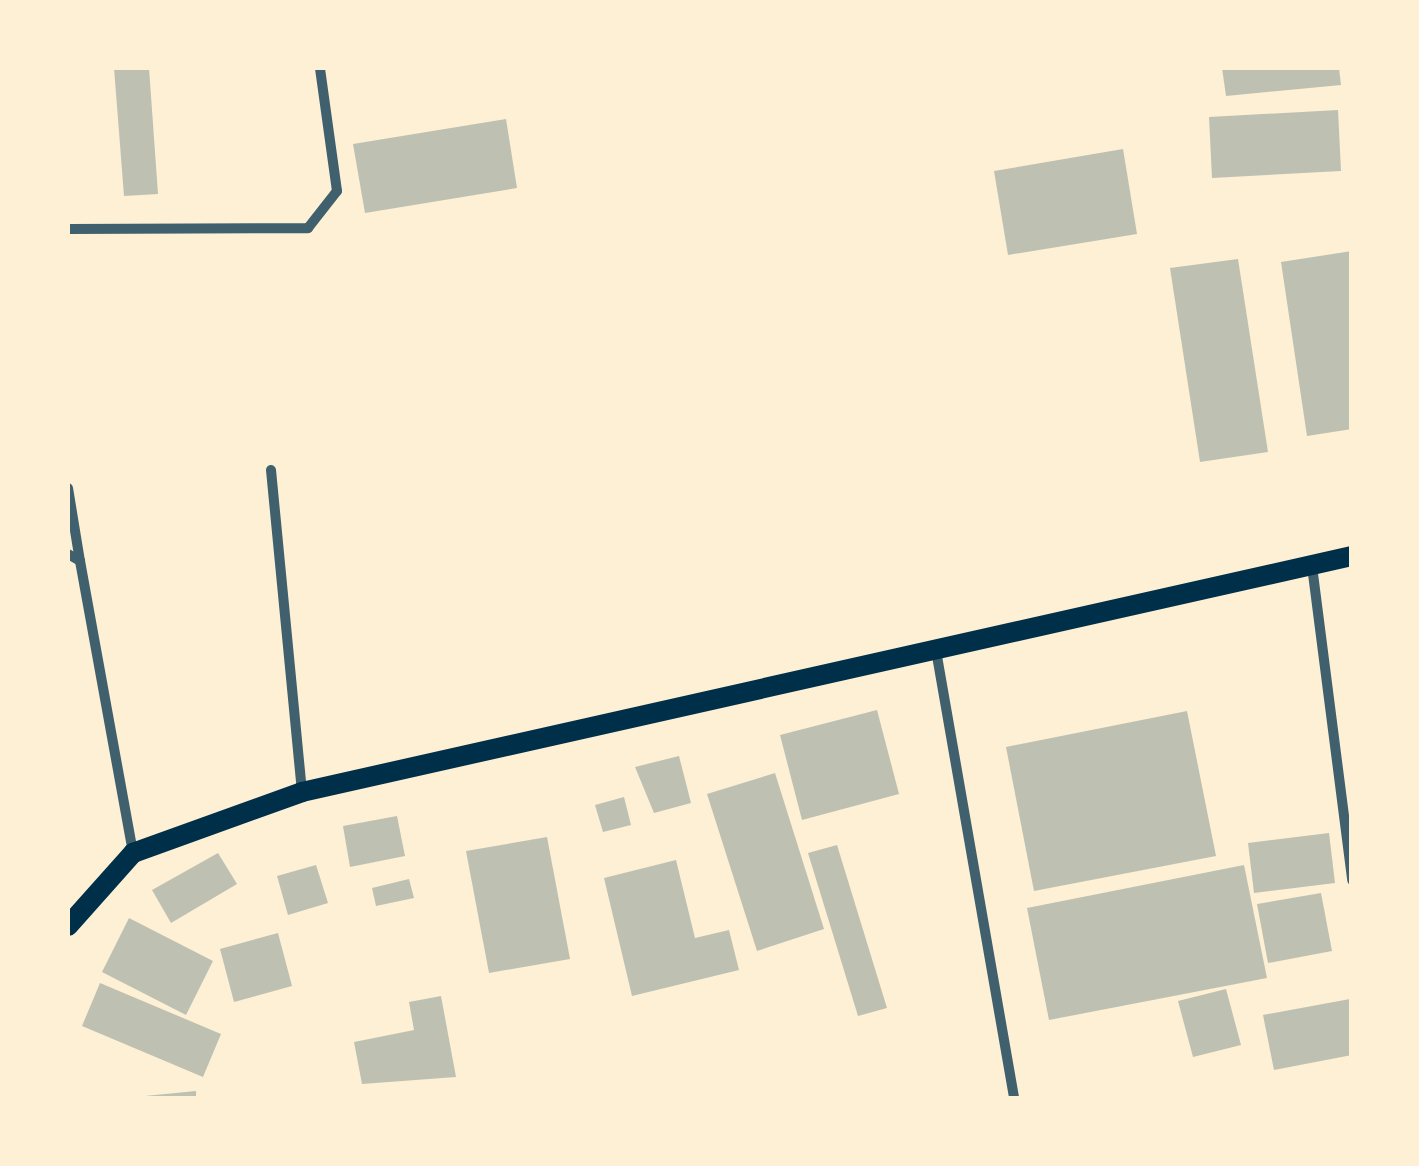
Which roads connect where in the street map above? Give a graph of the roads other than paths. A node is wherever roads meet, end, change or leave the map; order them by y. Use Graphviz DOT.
graph roads {
  1 [pos="320,68"];
  2 [pos="68,229"];
  3 [pos="270,470"];
  4 [pos="68,488"];
  5 [pos="68,554"];
  6 [pos="1352,556"];
  7 [pos="80,561"];
  8 [pos="1312,566"];
  9 [pos="937,656"];
  10 [pos="302,792"];
  11 [pos="133,853"];
  12 [pos="1352,880"];
  13 [pos="68,926"];
  14 [pos="1014,1098"];
  1 -- 2 [label="street"];
  3 -- 10 [label="street"];
  4 -- 7 [label="street"];
  5 -- 7 [label="street"];
  6 -- 8 [label="main road"];
  7 -- 11 [label="street"];
  8 -- 9 [label="main road"];
  8 -- 12 [label="street"];
  9 -- 10 [label="main road"];
  9 -- 14 [label="street"];
  10 -- 11 [label="main road"];
  11 -- 13 [label="main road"];
}
